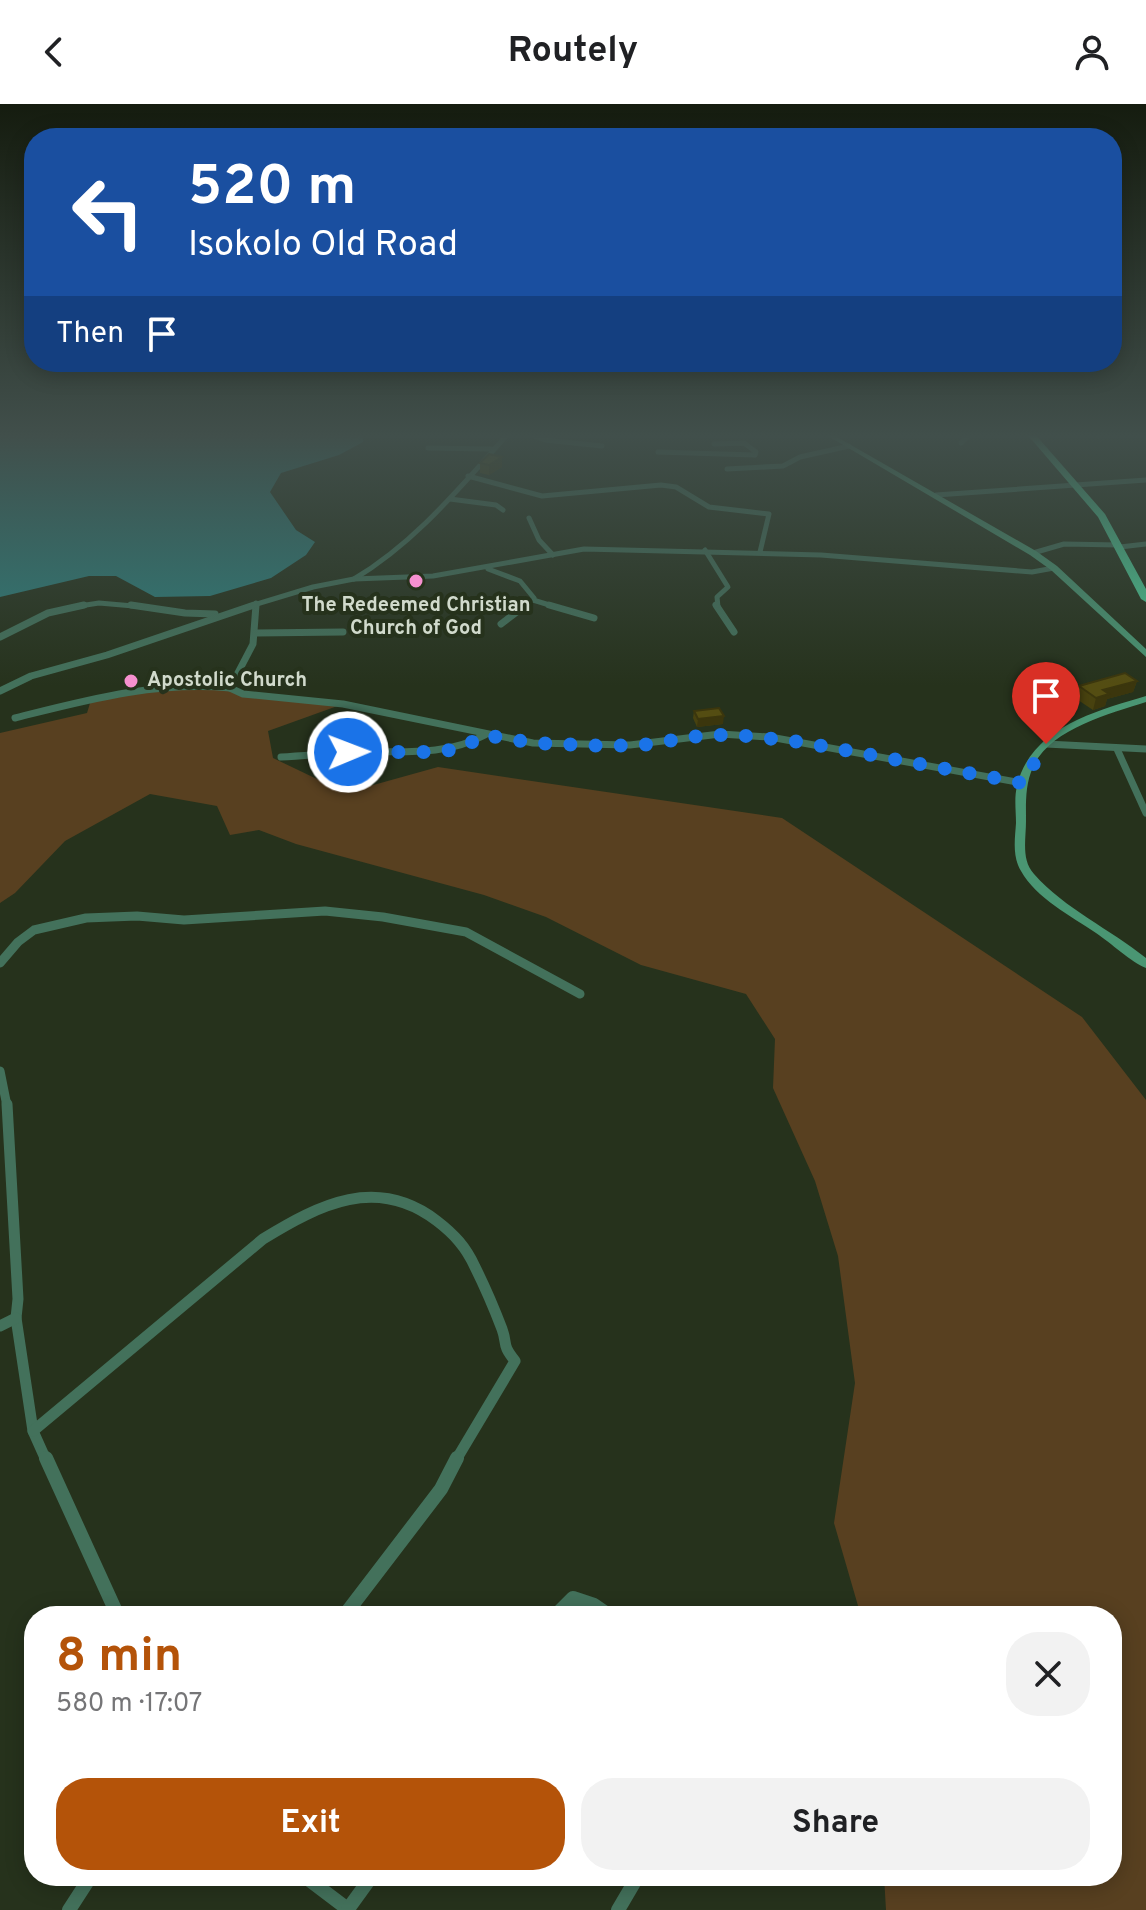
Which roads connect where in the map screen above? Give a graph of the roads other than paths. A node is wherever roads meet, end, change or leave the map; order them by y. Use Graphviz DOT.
graph roads {
  1 [pos="431,517"];
  2 [pos="769,517"];
  3 [pos="973,517"];
  4 [pos="1101,517"];
  5 [pos="529,518"];
  6 [pos="1146,544"];
  7 [pos="1119,546"];
  8 [pos="705,550"];
  9 [pos="760,552"];
  10 [pos="1033,553"];
  11 [pos="553,555"];
  12 [pos="485,568"];
  13 [pos="1054,568"];
  14 [pos="354,579"];
  15 [pos="1146,599"];
  16 [pos="533,600"];
  17 [pos="256,603"];
  18 [pos="226,613"];
  19 [pos="594,618"];
  20 [pos="501,624"];
  21 [pos="343,632"];
  22 [pos="734,632"];
  23 [pos="256,633"];
  24 [pos="0,637"];
  25 [pos="1146,654"];
  26 [pos="230,688"];
  27 [pos="0,691"];
  28 [pos="1146,699"];
  29 [pos="15,718"];
  30 [pos="485,735"];
  31 [pos="1046,744"];
  32 [pos="1117,749"];
  33 [pos="1146,749"];
  34 [pos="281,757"];
  35 [pos="1022,783"];
  36 [pos="1146,813"];
  37 [pos="0,963"];
  38 [pos="1146,964"];
  39 [pos="580,994"];
  40 [pos="0,1071"];
  41 [pos="16,1318"];
  42 [pos="0,1326"];
  43 [pos="33,1431"];
  44 [pos="113,1606"];
  45 [pos="352,1606"];
  46 [pos="565,1606"];
  47 [pos="594,1606"];
  48 [pos="85,1886"];
  49 [pos="317,1886"];
  50 [pos="365,1886"];
  51 [pos="632,1886"];
  52 [pos="69,1910"];
  53 [pos="349,1910"];
  54 [pos="618,1910"];
  1 -- 14 [label="street"];
  2 -- 9 [label="street"];
  3 -- 10 [label="street"];
  4 -- 7 [label="highway"];
  5 -- 11 [label="street"];
  6 -- 7 [label="street"];
  7 -- 10 [label="street"];
  7 -- 15 [label="highway"];
  8 -- 9 [label="street"];
  8 -- 11 [label="street"];
  8 -- 22 [label="street"];
  9 -- 13 [label="street"];
  10 -- 13 [label="street"];
  11 -- 12 [label="street"];
  12 -- 14 [label="street"];
  12 -- 16 [label="street"];
  13 -- 25 [label="street"];
  14 -- 17 [label="street"];
  16 -- 19 [label="street"];
  16 -- 20 [label="street"];
  17 -- 18 [label="street"];
  17 -- 23 [label="street"];
  18 -- 24 [label="street"];
  18 -- 27 [label="street"];
  21 -- 23 [label="street"];
  23 -- 26 [label="street"];
  26 -- 29 [label="street"];
  26 -- 30 [label="street"];
  28 -- 31 [label="street"];
  30 -- 34 [label="street"];
  30 -- 35 [label="street"];
  31 -- 32 [label="street"];
  31 -- 35 [label="street"];
  32 -- 33 [label="street"];
  32 -- 36 [label="street"];
  35 -- 38 [label="street"];
  37 -- 39 [label="street"];
  40 -- 41 [label="street"];
  41 -- 42 [label="street"];
  41 -- 43 [label="street"];
  43 -- 44 [label="street"];
  43 -- 45 [label="street"];
  46 -- 47 [label="street"];
  48 -- 52 [label="street"];
  49 -- 53 [label="street"];
  50 -- 53 [label="street"];
  51 -- 54 [label="street"];
}
